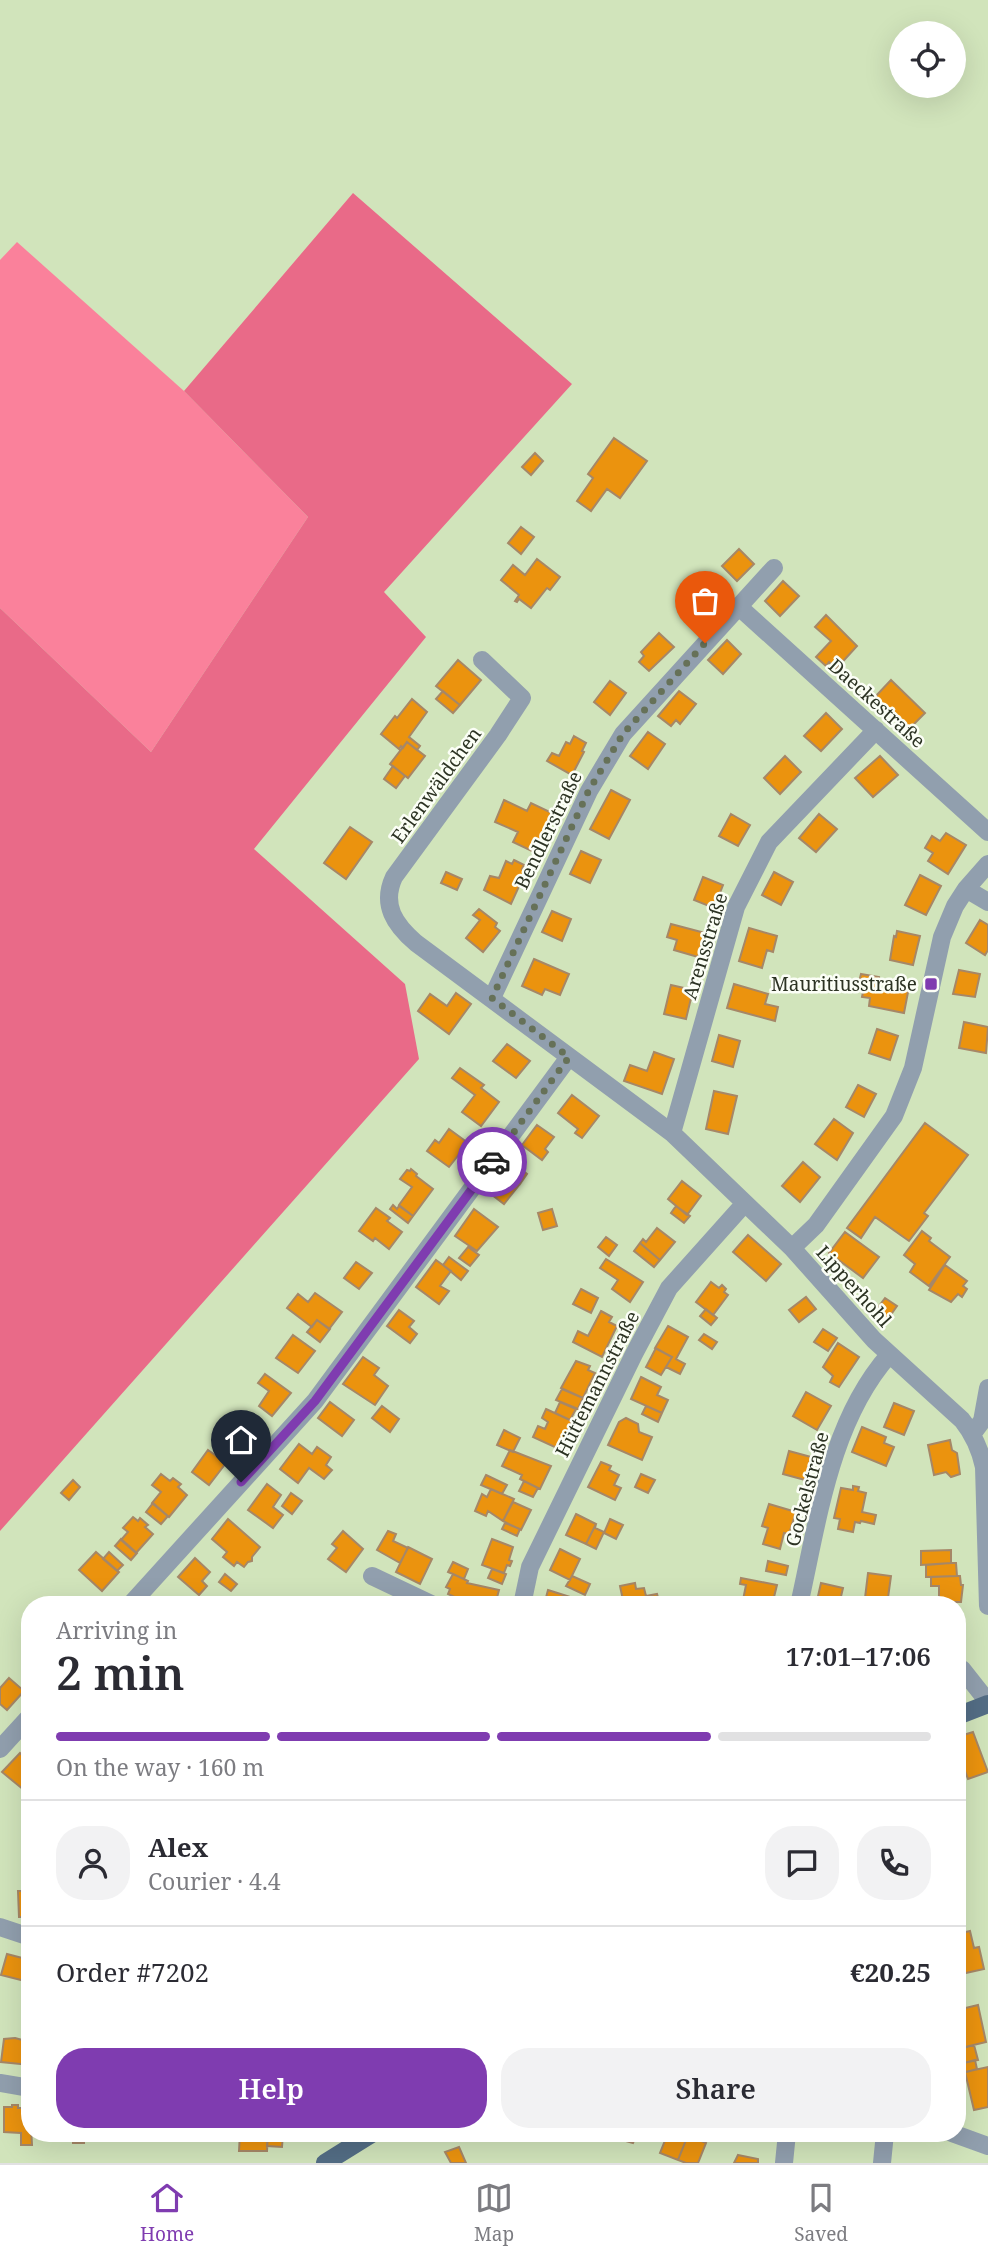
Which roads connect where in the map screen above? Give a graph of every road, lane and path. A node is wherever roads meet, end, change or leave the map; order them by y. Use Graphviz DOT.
graph roads {
  1 [pos="774,568"];
  2 [pos="738,606"];
  3 [pos="482,660"];
  4 [pos="876,730"];
  5 [pos="988,832"];
  6 [pos="988,864"];
  7 [pos="966,889"];
  8 [pos="988,902"];
  9 [pos="416,943"];
  10 [pos="492,998"];
  11 [pos="569,1057"];
  12 [pos="671,1133"];
  13 [pos="745,1203"];
  14 [pos="792,1248"];
  15 [pos="889,1355"];
  16 [pos="988,1388"];
  17 [pos="973,1433"];
  18 [pos="372,1576"];
  19 [pos="138,1596"];
  20 [pos="414,1596"];
  21 [pos="524,1596"];
  22 [pos="801,1596"];
  23 [pos="988,1606"];
  24 [pos="966,1674"];
  25 [pos="988,1703"];
  26 [pos="966,1712"];
  27 [pos="21,1726"];
  28 [pos="0,1749"];
  29 [pos="0,1927"];
  30 [pos="21,1934"];
  31 [pos="0,2083"];
  32 [pos="21,2086"];
  33 [pos="966,2138"];
  34 [pos="352,2142"];
  35 [pos="786,2142"];
  36 [pos="885,2142"];
  37 [pos="988,2146"];
  38 [pos="325,2163"];
  39 [pos="784,2163"];
  40 [pos="882,2163"];
  1 -- 2 [label="street, Bendlerstraße"];
  2 -- 4 [label="street, Daeckestraße"];
  2 -- 10 [label="street, Bendlerstraße"];
  3 -- 9 [label="street, Erlenwäldchen"];
  4 -- 5 [label="street, Daeckestraße"];
  4 -- 12 [label="street, Arensstraße"];
  6 -- 7 [label="street"];
  7 -- 8 [label="street"];
  7 -- 14 [label="street"];
  9 -- 10 [label="street, Lipperhohl"];
  10 -- 11 [label="street, Lipperhohl"];
  11 -- 12 [label="street, Lipperhohl"];
  11 -- 19 [label="street"];
  12 -- 13 [label="street, Lipperhohl"];
  13 -- 14 [label="street, Lipperhohl"];
  13 -- 21 [label="street, Hüttemannstraße"];
  14 -- 15 [label="street, Lipperhohl"];
  15 -- 17 [label="street, Lipperhohl"];
  15 -- 22 [label="street, Gockelstraße"];
  16 -- 17 [label="street"];
  17 -- 23 [label="street, Lipperhohl"];
  18 -- 20 [label="street"];
  24 -- 25 [label="street"];
  25 -- 26 [label="main road"];
  27 -- 28 [label="street"];
  29 -- 30 [label="street"];
  31 -- 32 [label="street"];
  33 -- 37 [label="street"];
  34 -- 38 [label="main road"];
  35 -- 39 [label="street"];
  36 -- 40 [label="street"];
}
